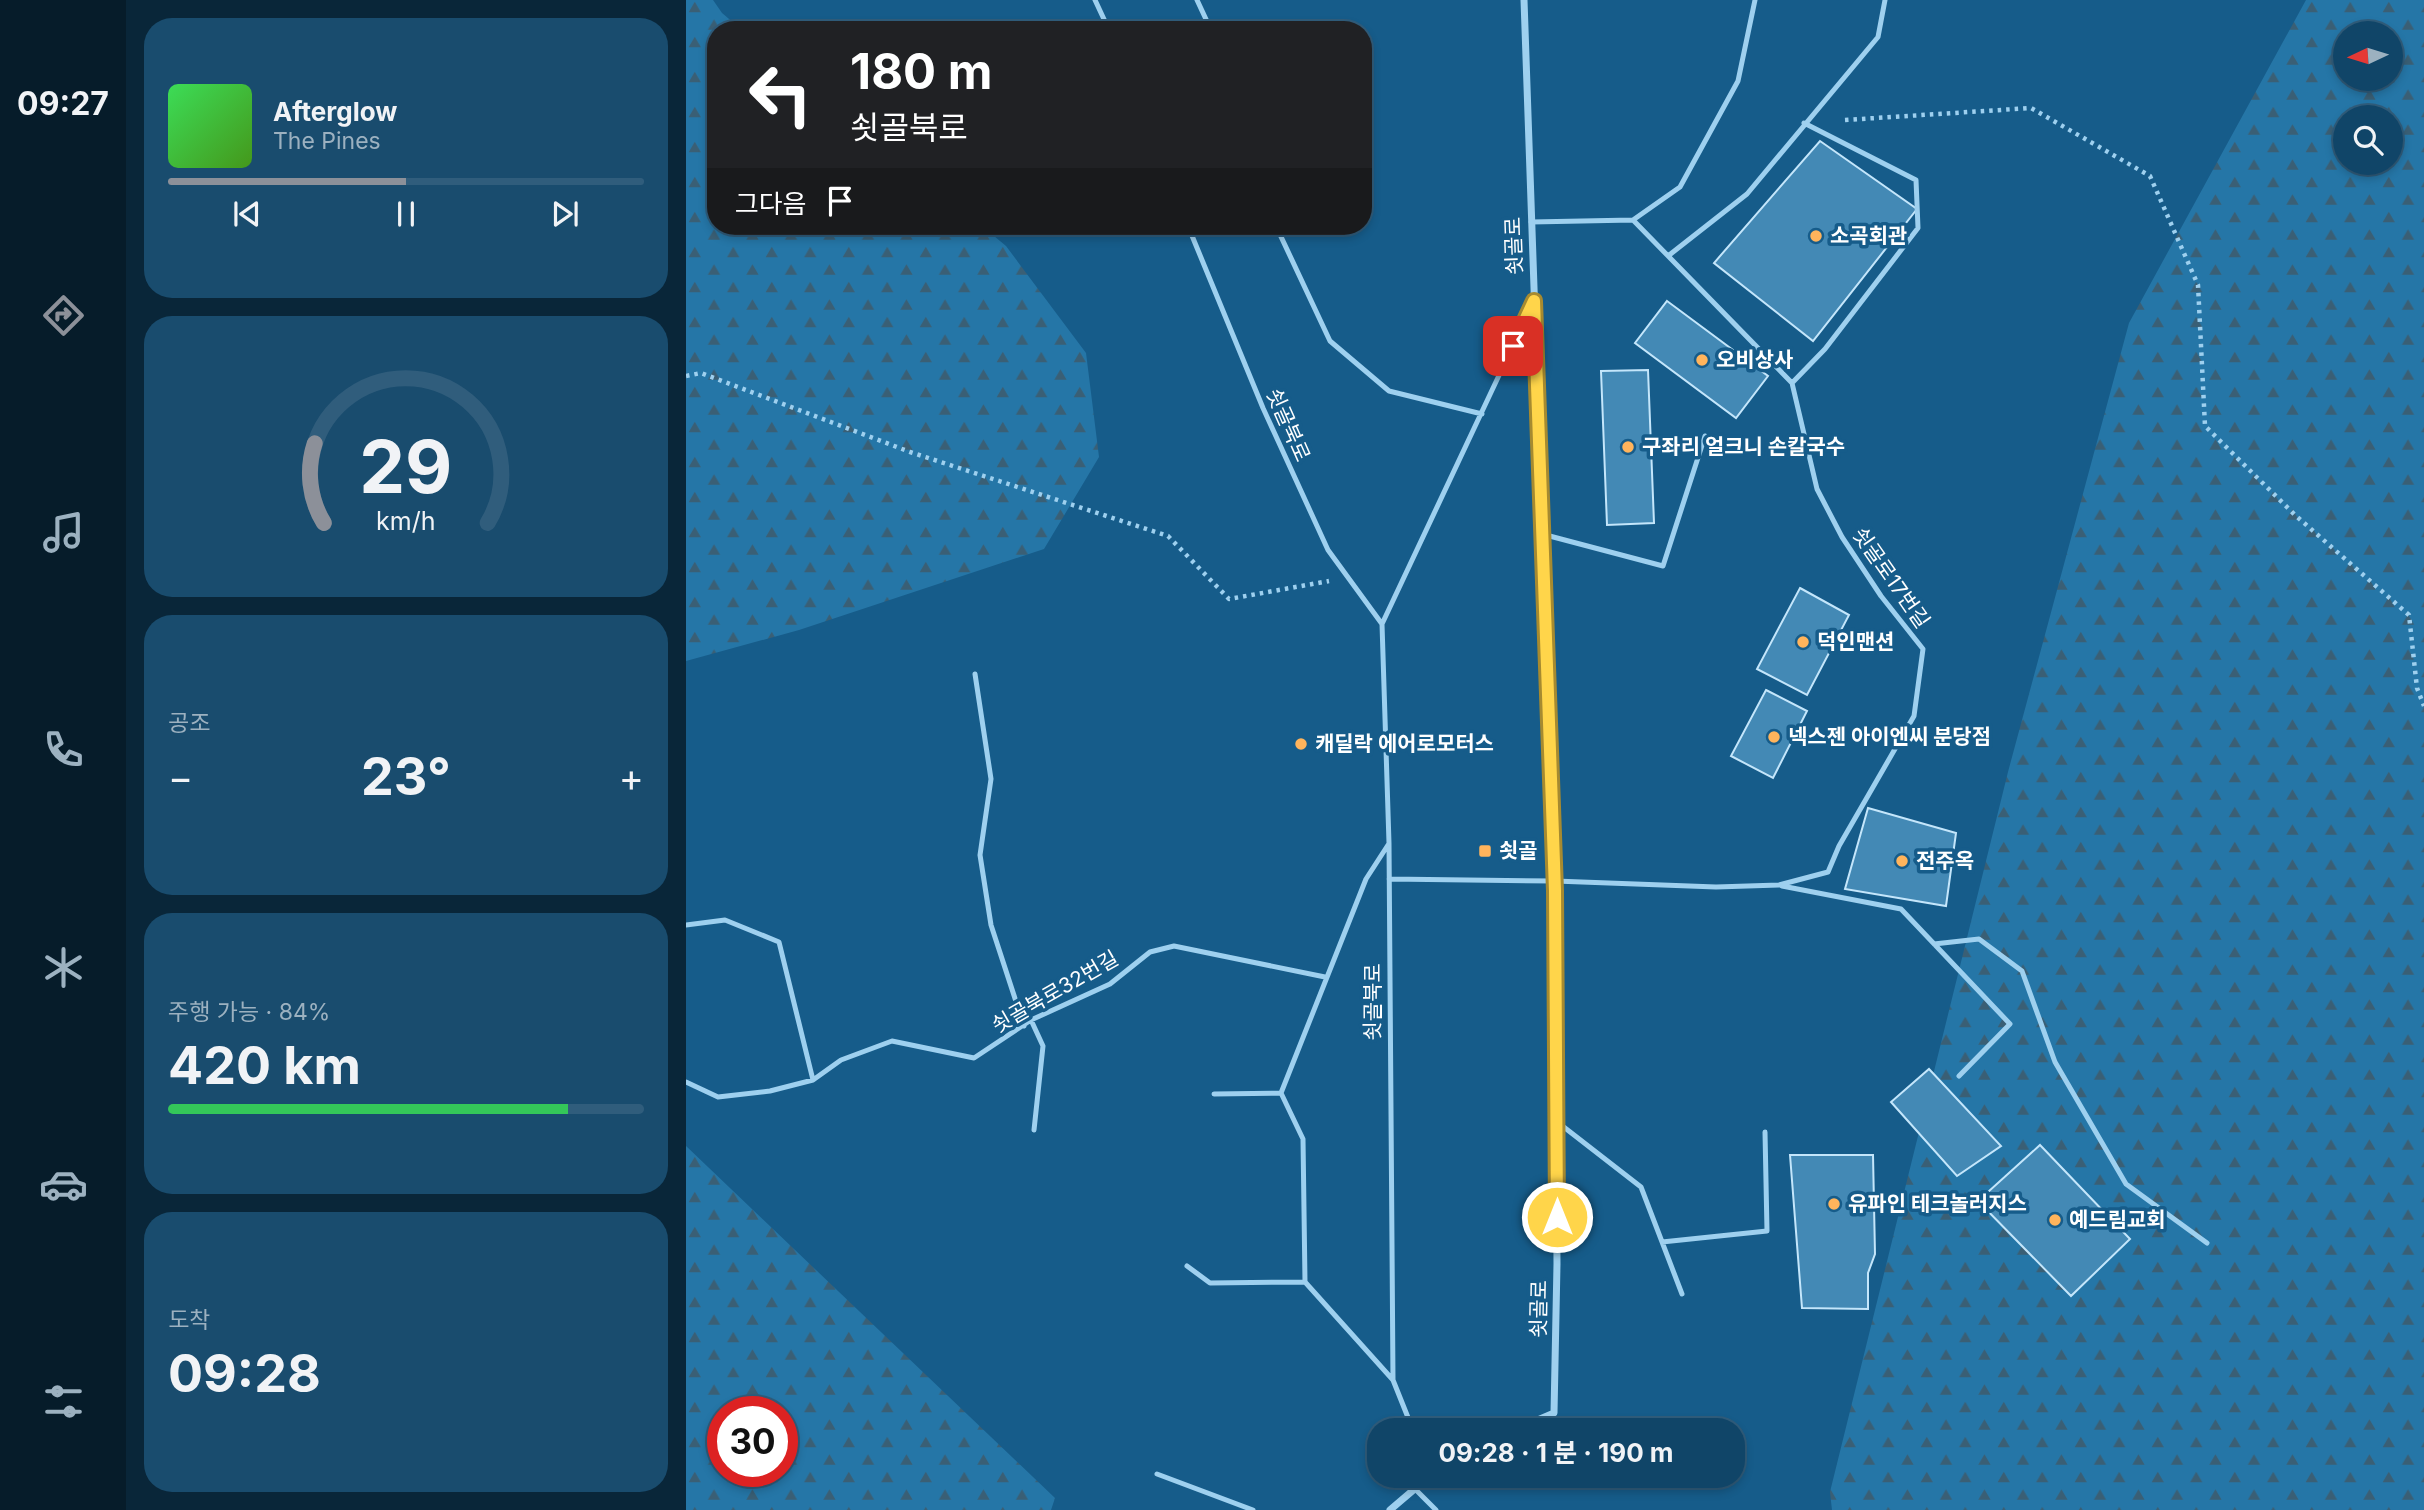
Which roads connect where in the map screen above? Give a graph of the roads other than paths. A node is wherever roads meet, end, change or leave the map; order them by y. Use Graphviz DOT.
graph roads {
  1 [pos="1095,0"];
  2 [pos="1197,0"];
  3 [pos="1524,0"];
  4 [pos="1755,0"];
  5 [pos="1885,0"];
  6 [pos="1105,21"];
  7 [pos="1207,21"];
  8 [pos="1804,123"];
  9 [pos="1633,220"];
  10 [pos="1531,222"];
  11 [pos="1192,235"];
  12 [pos="1280,235"];
  13 [pos="1668,256"];
  14 [pos="1534,301"];
  15 [pos="1792,383"];
  16 [pos="1482,414"];
  17 [pos="1705,436"];
  18 [pos="1542,534"];
  19 [pos="1382,624"];
  20 [pos="975,674"];
  21 [pos="1389,843"];
  22 [pos="1389,879"];
  23 [pos="1555,881"];
  24 [pos="1779,885"];
  25 [pos="686,925"];
  26 [pos="1934,944"];
  27 [pos="1325,977"];
  28 [pos="1031,1020"];
  29 [pos="1024,1026"];
  30 [pos="1959,1076"];
  31 [pos="813,1080"];
  32 [pos="686,1082"];
  33 [pos="1281,1093"];
  34 [pos="1214,1094"];
  35 [pos="1556,1121"];
  36 [pos="1034,1130"];
  37 [pos="1765,1132"];
  38 [pos="1662,1242"];
  39 [pos="2207,1243"];
  40 [pos="1187,1266"];
  41 [pos="1304,1282"];
  42 [pos="1682,1294"];
  43 [pos="1393,1380"];
  44 [pos="1408,1418"];
  45 [pos="1542,1418"];
  46 [pos="1157,1474"];
  47 [pos="1415,1489"];
  48 [pos="1253,1510"];
  49 [pos="1391,1510"];
  50 [pos="1436,1510"];
  1 -- 6 [label="lane"];
  2 -- 7 [label="lane"];
  3 -- 10 [label="street, 쇳골로"];
  4 -- 9 [label="lane"];
  5 -- 8 [label="lane"];
  8 -- 13 [label="lane"];
  8 -- 15 [label="lane"];
  9 -- 10 [label="lane"];
  9 -- 13 [label="lane"];
  10 -- 14 [label="street, 쇳골로"];
  11 -- 19 [label="lane, 쇳골북로"];
  12 -- 16 [label="lane"];
  13 -- 15 [label="lane"];
  14 -- 16 [label="lane, 쇳골북로"];
  14 -- 18 [label="street, 쇳골로"];
  15 -- 24 [label="lane, 쇳골로17번길"];
  16 -- 19 [label="lane, 쇳골북로"];
  17 -- 18 [label="lane"];
  18 -- 23 [label="street, 쇳골로"];
  19 -- 21 [label="lane, 쇳골북로"];
  20 -- 29 [label="lane"];
  21 -- 22 [label="lane, 쇳골북로"];
  21 -- 27 [label="lane"];
  22 -- 23 [label="lane, 쇳골로17번길"];
  22 -- 43 [label="lane, 쇳골북로"];
  23 -- 24 [label="lane, 쇳골로17번길"];
  23 -- 35 [label="street, 쇳골로"];
  24 -- 26 [label="lane"];
  25 -- 31 [label="lane"];
  26 -- 30 [label="lane"];
  26 -- 39 [label="lane"];
  27 -- 28 [label="lane, 쇳골북로32번길"];
  27 -- 33 [label="lane"];
  28 -- 29 [label="lane, 쇳골북로32번길"];
  28 -- 36 [label="lane"];
  29 -- 31 [label="lane, 쇳골북로32번길"];
  31 -- 32 [label="lane, 쇳골북로32번길"];
  33 -- 34 [label="lane"];
  33 -- 41 [label="lane"];
  35 -- 38 [label="lane"];
  35 -- 45 [label="street, 쇳골로"];
  37 -- 38 [label="lane"];
  38 -- 42 [label="lane"];
  40 -- 41 [label="lane"];
  41 -- 43 [label="lane, 쇳골북로"];
  43 -- 44 [label="lane, 쇳골북로"];
  46 -- 48 [label="lane"];
  47 -- 49 [label="street"];
  47 -- 50 [label="lane"];
}
